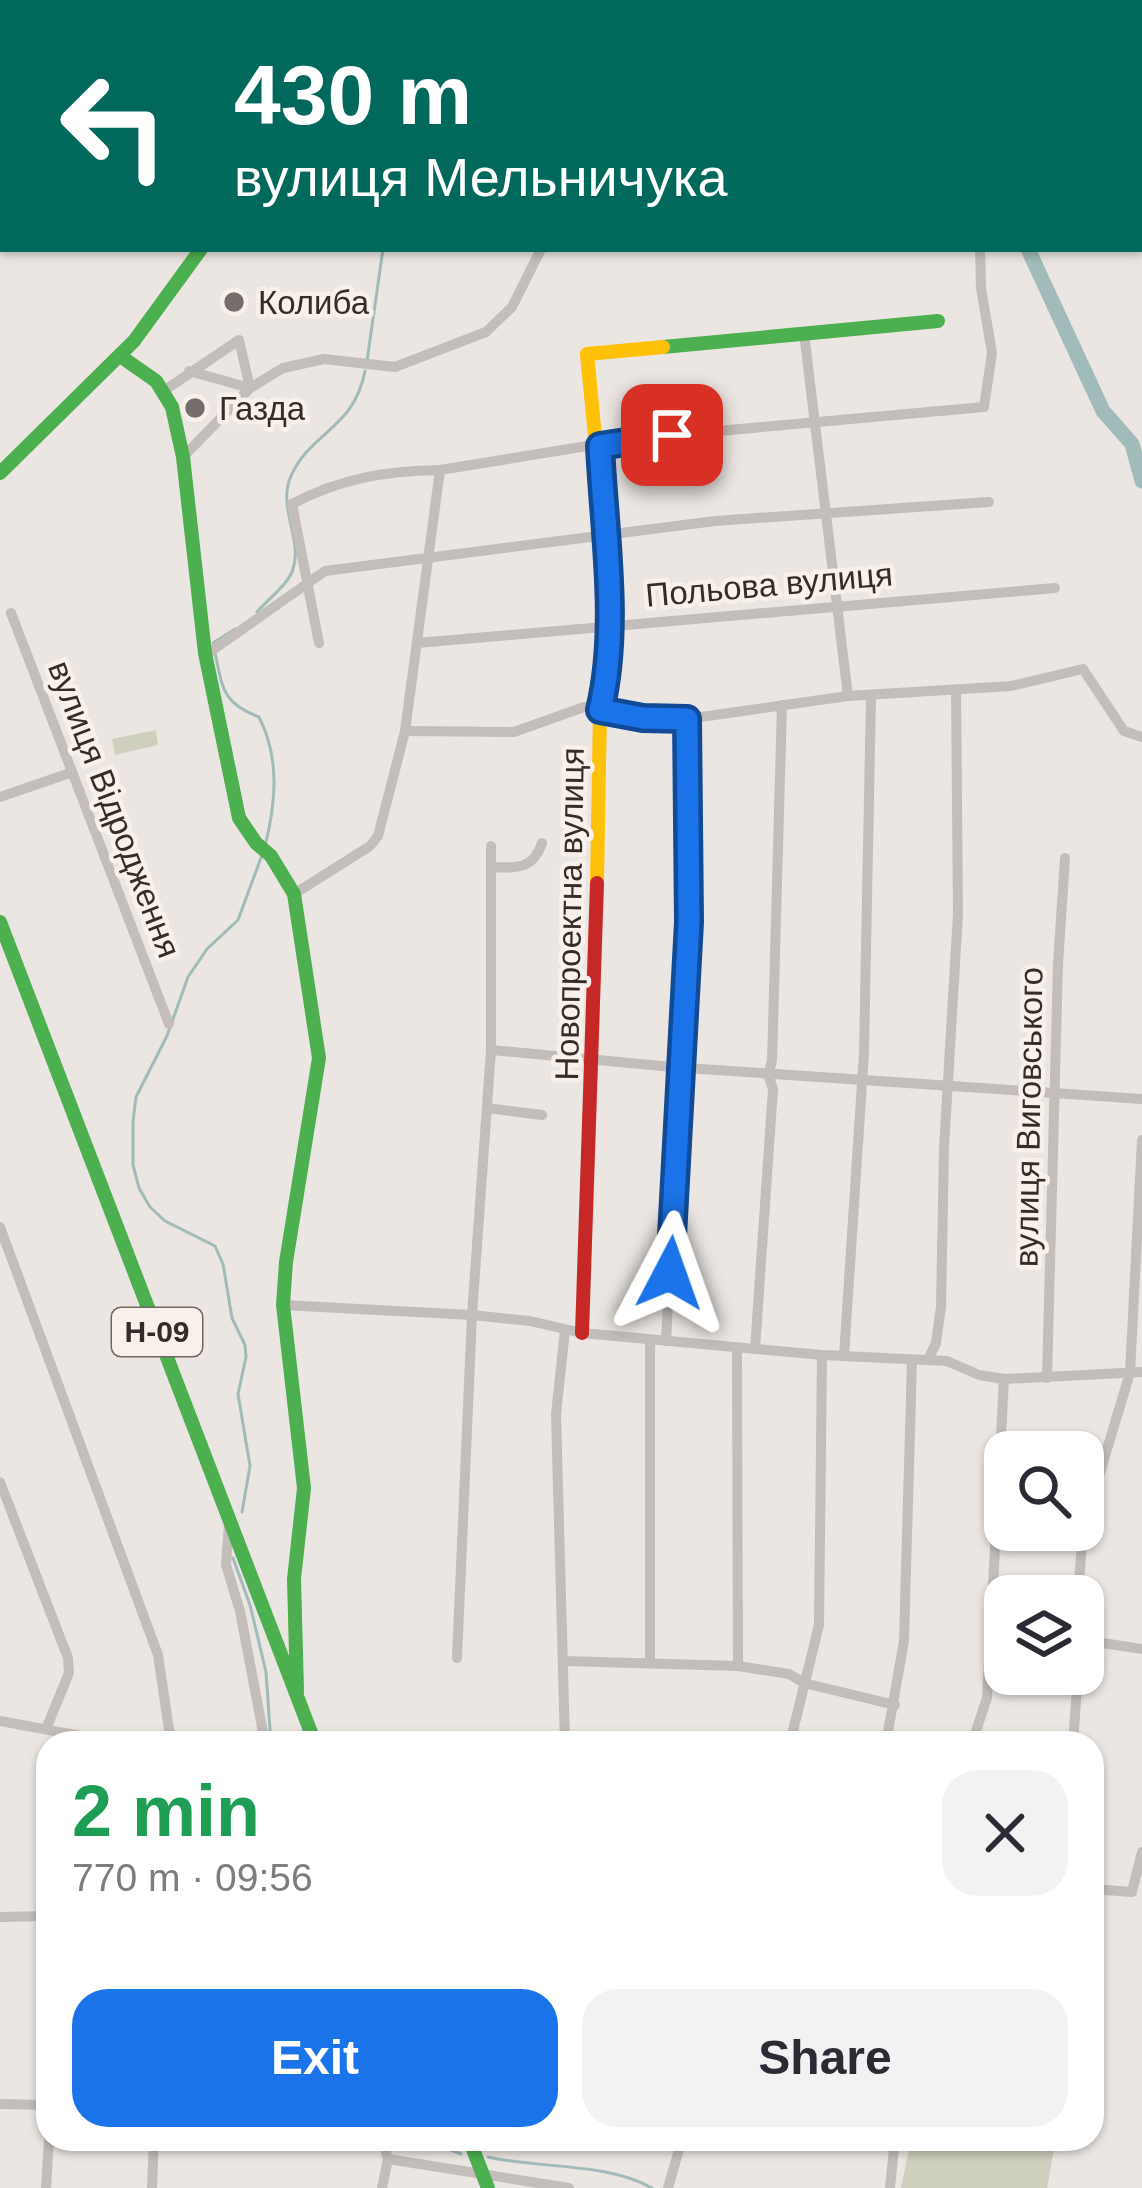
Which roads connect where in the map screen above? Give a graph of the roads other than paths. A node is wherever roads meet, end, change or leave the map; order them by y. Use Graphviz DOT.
graph roads {
  1 [pos="200,252"];
  2 [pos="542,252"];
  3 [pos="980,252"];
  4 [pos="938,321"];
  5 [pos="804,333"];
  6 [pos="122,358"];
  7 [pos="189,371"];
  8 [pos="250,388"];
  9 [pos="165,390"];
  10 [pos="815,423"];
  11 [pos="600,446"];
  12 [pos="183,457"];
  13 [pos="440,470"];
  14 [pos="0,473"];
  15 [pos="989,502"];
  16 [pos="825,512"];
  17 [pos="605,533"];
  18 [pos="429,557"];
  19 [pos="308,584"];
  20 [pos="1054,588"];
  21 [pos="834,606"];
  22 [pos="10,613"];
  23 [pos="608,625"];
  24 [pos="319,643"];
  25 [pos="417,643"];
  26 [pos="211,652"];
  27 [pos="956,689"];
  28 [pos="872,694"];
  29 [pos="848,696"];
  30 [pos="782,705"];
  31 [pos="600,710"];
  32 [pos="687,719"];
  33 [pos="404,731"];
  34 [pos="1142,736"];
  35 [pos="70,773"];
  36 [pos="0,797"];
  37 [pos="542,843"];
  38 [pos="491,847"];
  39 [pos="1065,858"];
  40 [pos="491,867"];
  41 [pos="295,894"];
  42 [pos="0,922"];
  43 [pos="169,1024"];
  44 [pos="491,1050"];
  45 [pos="593,1060"];
  46 [pos="681,1067"];
  47 [pos="768,1074"];
  48 [pos="862,1079"];
  49 [pos="947,1086"];
  50 [pos="1057,1095"];
  51 [pos="1142,1100"];
  52 [pos="487,1108"];
  53 [pos="542,1115"];
  54 [pos="1142,1140"];
  55 [pos="0,1227"];
  56 [pos="283,1305"];
  57 [pos="472,1315"];
  58 [pos="565,1330"];
  59 [pos="582,1333"];
  60 [pos="650,1339"];
  61 [pos="666,1341"];
  62 [pos="737,1348"];
  63 [pos="755,1349"];
  64 [pos="822,1355"];
  65 [pos="844,1357"];
  66 [pos="912,1360"];
  67 [pos="928,1360"];
  68 [pos="1136,1373"];
  69 [pos="1047,1378"];
  70 [pos="1004,1379"];
  71 [pos="1104,1467"];
  72 [pos="0,1482"];
  73 [pos="230,1521"];
  74 [pos="1104,1643"];
  75 [pos="1142,1649"];
  76 [pos="458,1658"];
  77 [pos="563,1661"];
  78 [pos="650,1664"];
  79 [pos="738,1666"];
  80 [pos="804,1683"];
  81 [pos="1076,1695"];
  82 [pos="297,1696"];
  83 [pos="895,1706"];
  84 [pos="0,1721"];
  85 [pos="46,1729"];
  86 [pos="50,1731"];
  87 [pos="169,1731"];
  88 [pos="263,1731"];
  89 [pos="310,1731"];
  90 [pos="565,1731"];
  91 [pos="793,1731"];
  92 [pos="889,1731"];
  93 [pos="976,1731"];
  94 [pos="1074,1731"];
  95 [pos="1142,1852"];
  96 [pos="1104,1890"];
  97 [pos="36,1916"];
  98 [pos="0,1917"];
  99 [pos="0,2104"];
  100 [pos="36,2104"];
  101 [pos="48,2151"];
  102 [pos="154,2151"];
  103 [pos="386,2151"];
  104 [pos="474,2151"];
  105 [pos="679,2151"];
  106 [pos="894,2151"];
  107 [pos="388,2159"];
  108 [pos="486,2182"];
  109 [pos="46,2188"];
  110 [pos="152,2188"];
  111 [pos="382,2188"];
  112 [pos="569,2188"];
  113 [pos="668,2188"];
  114 [pos="890,2188"];
  1 -- 6 [label="street"];
  2 -- 8 [label="street"];
  3 -- 10 [label="street"];
  4 -- 5 [label="street"];
  5 -- 10 [label="street"];
  5 -- 11 [label="street, Новопроектна вулиця"];
  6 -- 9 [label="street"];
  6 -- 14 [label="street"];
  7 -- 8 [label="street"];
  7 -- 8 [label="street"];
  7 -- 9 [label="street"];
  8 -- 12 [label="street"];
  9 -- 12 [label="street"];
  10 -- 11 [label="street"];
  10 -- 16 [label="street"];
  11 -- 13 [label="street"];
  11 -- 17 [label="street, Новопроектна вулиця"];
  12 -- 26 [label="street"];
  13 -- 18 [label="street"];
  13 -- 19 [label="street"];
  15 -- 16 [label="street"];
  16 -- 17 [label="street"];
  16 -- 21 [label="street"];
  17 -- 18 [label="street"];
  17 -- 23 [label="street, Новопроектна вулиця"];
  18 -- 19 [label="street"];
  18 -- 25 [label="street"];
  19 -- 24 [label="street"];
  19 -- 26 [label="street"];
  20 -- 21 [label="street, Польова вулиця"];
  21 -- 23 [label="street, Польова вулиця"];
  21 -- 29 [label="street"];
  22 -- 35 [label="street, вулиця Відродження"];
  23 -- 25 [label="street, Польова вулиця"];
  23 -- 31 [label="street, Новопроектна вулиця"];
  25 -- 33 [label="street"];
  26 -- 41 [label="street"];
  27 -- 28 [label="street"];
  27 -- 34 [label="street"];
  27 -- 49 [label="street"];
  28 -- 29 [label="street"];
  28 -- 48 [label="street"];
  29 -- 30 [label="street"];
  30 -- 32 [label="street"];
  30 -- 47 [label="street"];
  31 -- 32 [label="street"];
  31 -- 33 [label="street"];
  31 -- 45 [label="street, Новопроектна вулиця"];
  32 -- 46 [label="street"];
  33 -- 41 [label="street"];
  35 -- 36 [label="street"];
  35 -- 43 [label="street, вулиця Відродження"];
  37 -- 40 [label="street"];
  38 -- 40 [label="street"];
  39 -- 50 [label="street, вулиця Виговського"];
  40 -- 44 [label="street"];
  41 -- 56 [label="street"];
  42 -- 73 [label="street, Н-09"];
  44 -- 45 [label="street"];
  44 -- 52 [label="street"];
  45 -- 46 [label="street"];
  45 -- 59 [label="street, Новопроектна вулиця"];
  46 -- 47 [label="street"];
  46 -- 61 [label="street"];
  47 -- 48 [label="street"];
  47 -- 63 [label="street"];
  48 -- 49 [label="street"];
  48 -- 65 [label="street"];
  49 -- 50 [label="street"];
  49 -- 67 [label="street"];
  50 -- 51 [label="street"];
  50 -- 69 [label="street, вулиця Виговського"];
  52 -- 53 [label="street"];
  52 -- 57 [label="street"];
  54 -- 68 [label="street"];
  55 -- 87 [label="street"];
  56 -- 57 [label="street"];
  56 -- 82 [label="street"];
  57 -- 58 [label="street"];
  57 -- 76 [label="street"];
  58 -- 59 [label="street"];
  58 -- 77 [label="street"];
  59 -- 60 [label="street"];
  60 -- 61 [label="street"];
  60 -- 78 [label="street"];
  61 -- 62 [label="street"];
  62 -- 63 [label="street"];
  62 -- 79 [label="street"];
  63 -- 64 [label="street"];
  64 -- 65 [label="street"];
  64 -- 80 [label="street"];
  65 -- 66 [label="street"];
  66 -- 67 [label="street"];
  66 -- 83 [label="street"];
  67 -- 70 [label="street"];
  68 -- 69 [label="street"];
  68 -- 71 [label="street"];
  69 -- 70 [label="street"];
  70 -- 93 [label="street"];
  72 -- 85 [label="street"];
  73 -- 82 [label="street, Н-09"];
  73 -- 88 [label="street"];
  74 -- 75 [label="street"];
  77 -- 78 [label="street"];
  77 -- 90 [label="street"];
  78 -- 79 [label="street"];
  79 -- 80 [label="street"];
  80 -- 83 [label="street"];
  80 -- 91 [label="street"];
  81 -- 94 [label="street"];
  82 -- 89 [label="street, Н-09"];
  83 -- 92 [label="street"];
  84 -- 85 [label="street"];
  85 -- 86 [label="street"];
  95 -- 96 [label="street"];
  97 -- 98 [label="street"];
  99 -- 100 [label="street"];
  101 -- 109 [label="street"];
  102 -- 110 [label="street"];
  103 -- 107 [label="street"];
  104 -- 108 [label="street"];
  105 -- 113 [label="street"];
  106 -- 114 [label="street"];
  107 -- 108 [label="street"];
  107 -- 111 [label="street"];
  108 -- 112 [label="street"];
}
